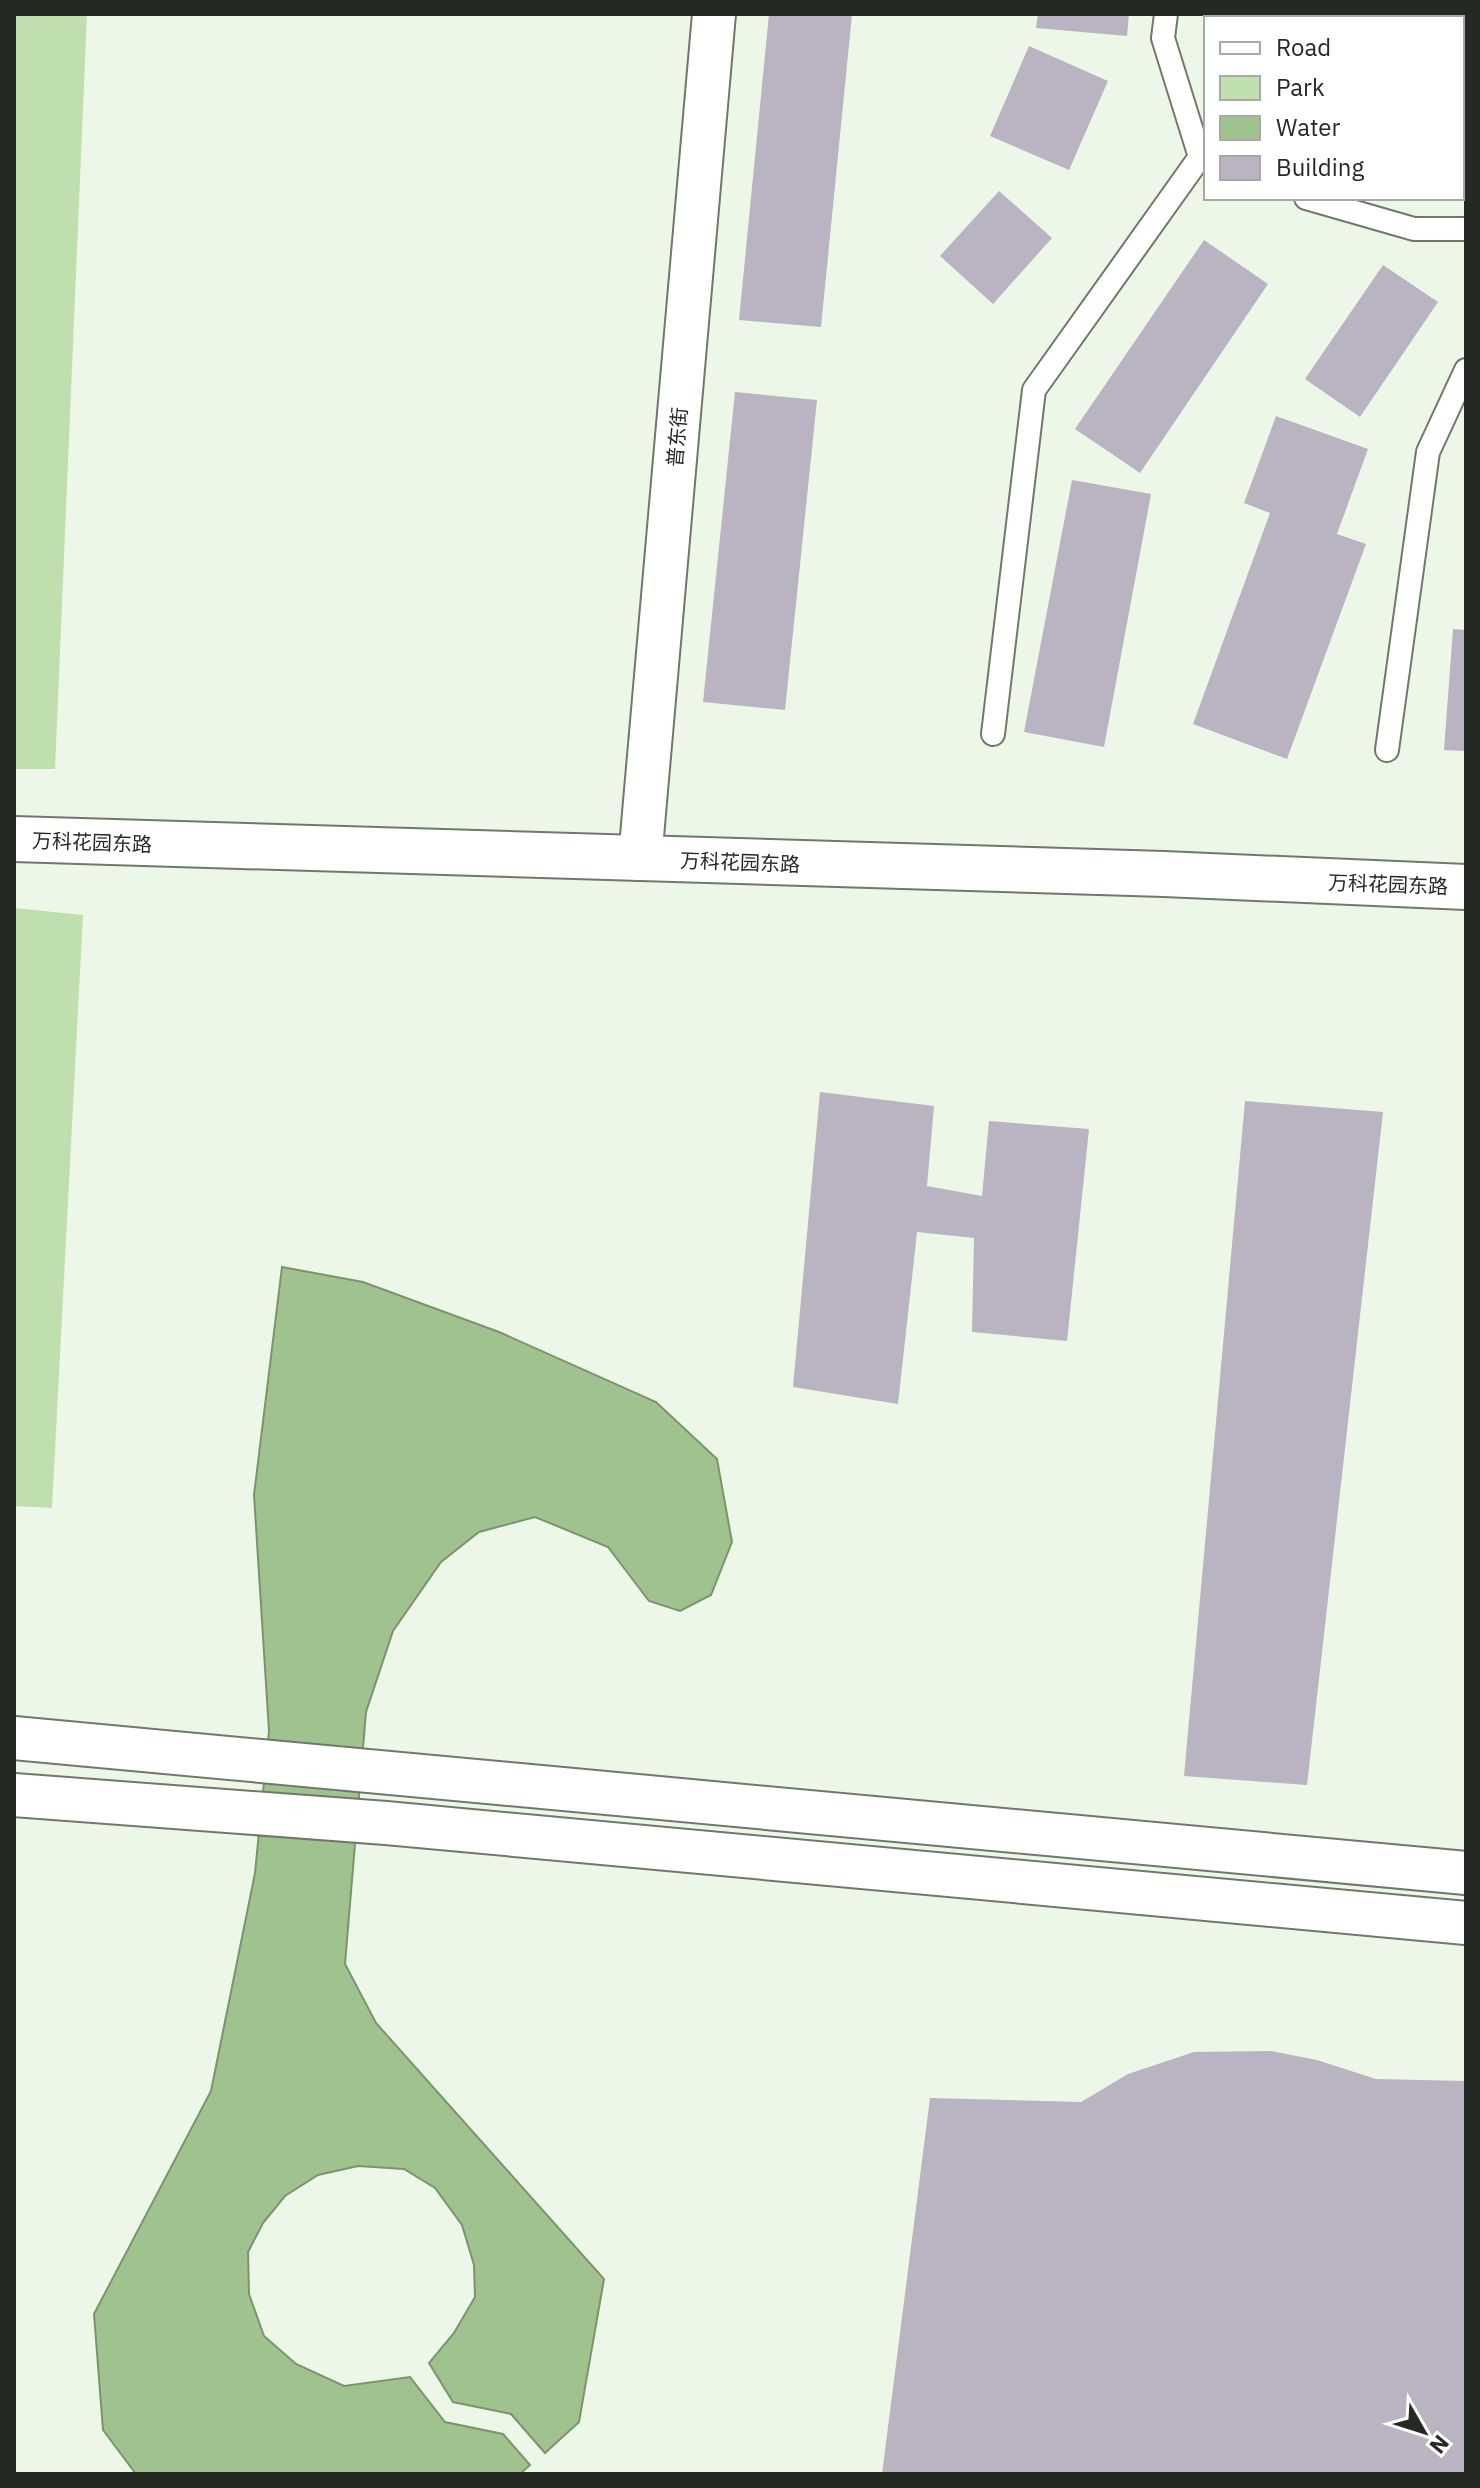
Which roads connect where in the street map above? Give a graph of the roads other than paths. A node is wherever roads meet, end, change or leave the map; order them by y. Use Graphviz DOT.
graph roads {
  1 [pos="714,14"];
  2 [pos="1166,14"];
  3 [pos="1203,159"];
  4 [pos="1313,200"];
  5 [pos="1466,229"];
  6 [pos="1466,370"];
  7 [pos="993,734"];
  8 [pos="1387,750"];
  9 [pos="14,839"];
  10 [pos="640,859"];
  11 [pos="1466,887"];
  12 [pos="14,1738"];
  13 [pos="14,1795"];
  14 [pos="1466,1873"];
  15 [pos="1466,1923"];
  1 -- 10 [label="street, 普东街"];
  2 -- 3 [label="lane"];
  3 -- 7 [label="lane"];
  4 -- 5 [label="lane"];
  6 -- 8 [label="lane"];
  9 -- 10 [label="street, 万科花园东路"];
  10 -- 11 [label="street, 万科花园东路"];
  12 -- 14 [label="street"];
  13 -- 15 [label="street"];
}
